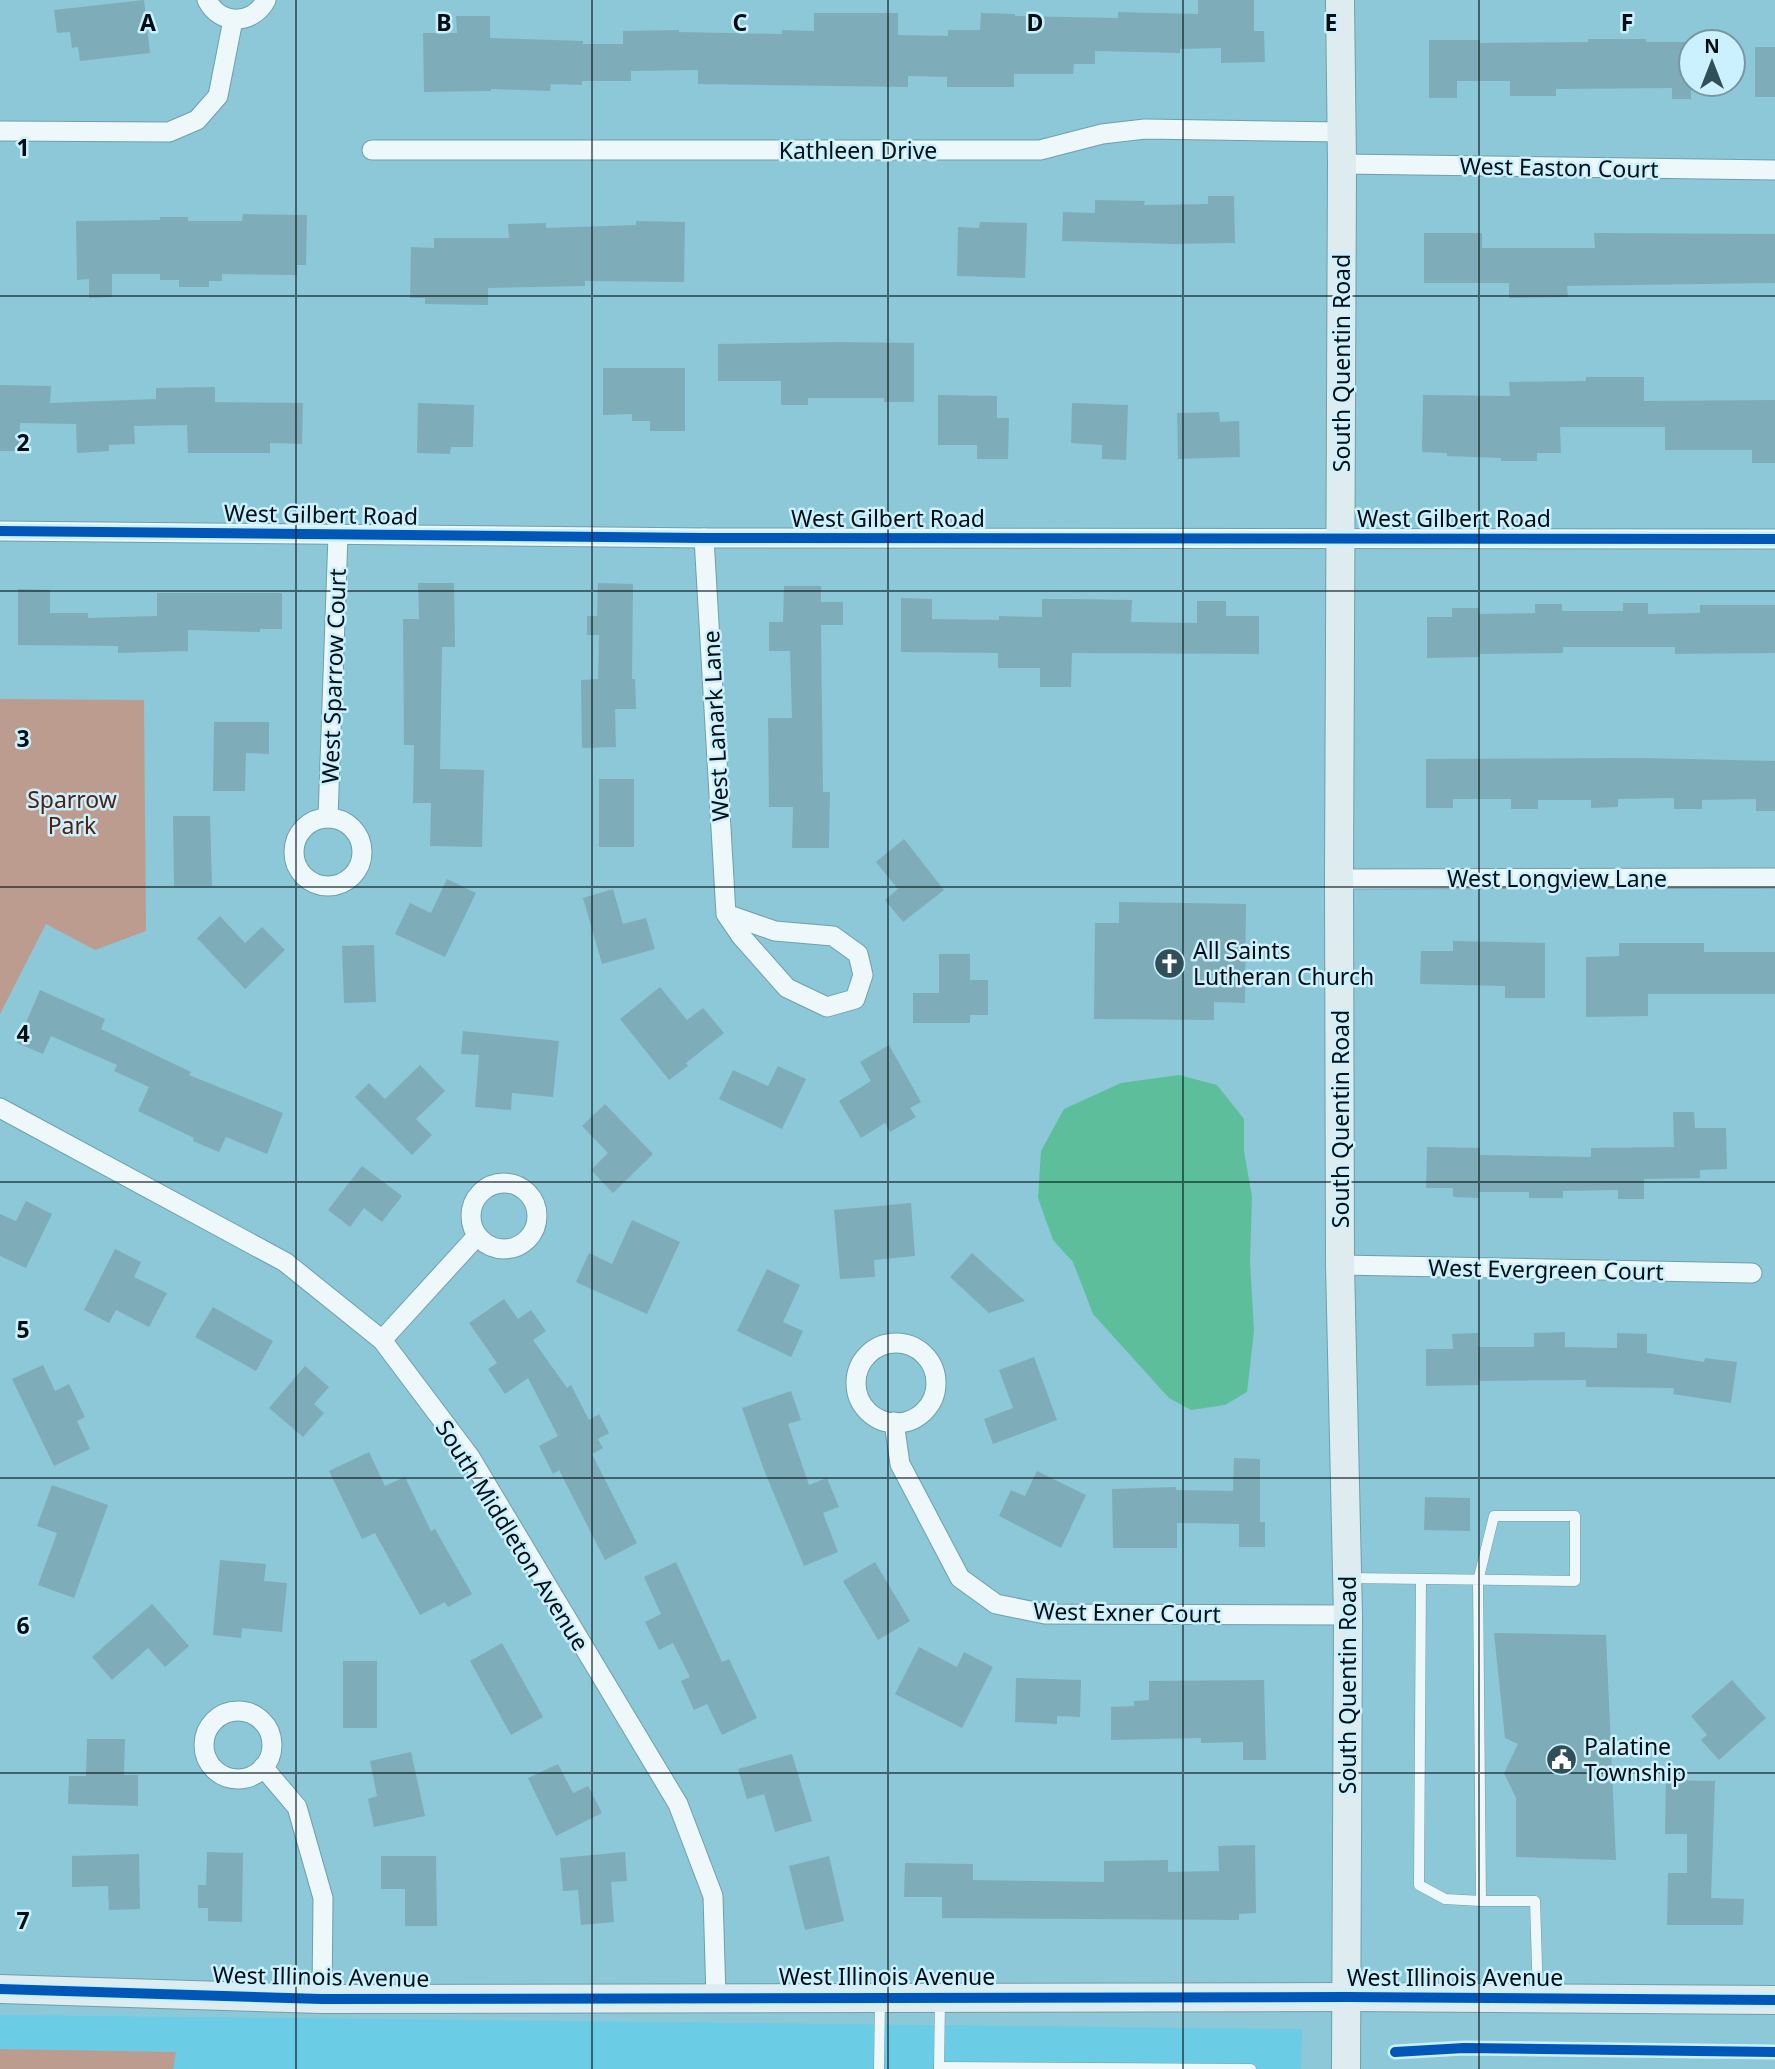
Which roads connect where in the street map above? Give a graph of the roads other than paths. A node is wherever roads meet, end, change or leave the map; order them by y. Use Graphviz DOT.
graph roads {
  1 [pos="207,0"];
  2 [pos="266,0"];
  3 [pos="1340,0"];
  4 [pos="233,20"];
  5 [pos="0,131"];
  6 [pos="1342,132"];
  7 [pos="372,150"];
  8 [pos="1342,164"];
  9 [pos="1775,170"];
  10 [pos="0,531"];
  11 [pos="338,535"];
  12 [pos="704,538"];
  13 [pos="1340,539"];
  14 [pos="1775,539"];
  15 [pos="328,817"];
  16 [pos="1775,878"];
  17 [pos="1339,879"];
  18 [pos="726,914"];
  19 [pos="0,1108"];
  20 [pos="477,1236"];
  21 [pos="1340,1265"];
  22 [pos="1752,1273"];
  23 [pos="382,1340"];
  24 [pos="894,1422"];
  25 [pos="1347,1578"];
  26 [pos="1421,1580"];
  27 [pos="1478,1581"];
  28 [pos="1348,1615"];
  29 [pos="263,1768"];
  30 [pos="1481,1901"];
  31 [pos="0,1989"];
  32 [pos="716,1997"];
  33 [pos="880,1997"];
  34 [pos="940,1997"];
  35 [pos="1347,1997"];
  36 [pos="1538,1998"];
  37 [pos="322,1999"];
  38 [pos="1775,2000"];
  39 [pos="939,2068"];
  40 [pos="879,2069"];
  41 [pos="1251,2069"];
  42 [pos="1346,2069"];
  1 -- 4 [label="street"];
  2 -- 4 [label="street"];
  3 -- 6 [label="main road, South Quentin Road"];
  4 -- 5 [label="street"];
  6 -- 7 [label="street, Kathleen Drive"];
  6 -- 8 [label="main road, South Quentin Road"];
  8 -- 9 [label="street, West Easton Court"];
  8 -- 13 [label="main road, South Quentin Road"];
  10 -- 11 [label="street, West Gilbert Road"];
  11 -- 12 [label="street, West Gilbert Road"];
  11 -- 15 [label="street, West Sparrow Court"];
  12 -- 13 [label="street, West Gilbert Road"];
  12 -- 18 [label="street, West Lanark Lane"];
  13 -- 14 [label="street, West Gilbert Road"];
  13 -- 17 [label="main road, South Quentin Road"];
  16 -- 17 [label="street, West Longview Lane"];
  17 -- 21 [label="main road, South Quentin Road"];
  18 -- 18 [label="street"];
  19 -- 23 [label="street, South Middleton Avenue"];
  20 -- 23 [label="street"];
  21 -- 22 [label="street, West Evergreen Court"];
  21 -- 25 [label="main road, South Quentin Road"];
  23 -- 32 [label="street, South Middleton Avenue"];
  24 -- 24 [label="street"];
  24 -- 28 [label="street, West Exner Court"];
  25 -- 26 [label="lane"];
  25 -- 28 [label="main road, South Quentin Road"];
  26 -- 27 [label="lane"];
  26 -- 30 [label="lane"];
  27 -- 27 [label="lane"];
  27 -- 30 [label="lane"];
  28 -- 35 [label="main road, South Quentin Road"];
  29 -- 37 [label="street"];
  30 -- 36 [label="lane"];
  31 -- 37 [label="main road, West Illinois Avenue"];
  32 -- 33 [label="main road, West Illinois Avenue"];
  32 -- 37 [label="main road, West Illinois Avenue"];
  33 -- 34 [label="main road, West Illinois Avenue"];
  33 -- 40 [label="lane"];
  34 -- 35 [label="main road, West Illinois Avenue"];
  34 -- 39 [label="lane"];
  35 -- 36 [label="main road, West Illinois Avenue"];
  35 -- 42 [label="main road, South Quentin Road"];
  36 -- 38 [label="main road, West Illinois Avenue"];
  39 -- 41 [label="lane"];
}
